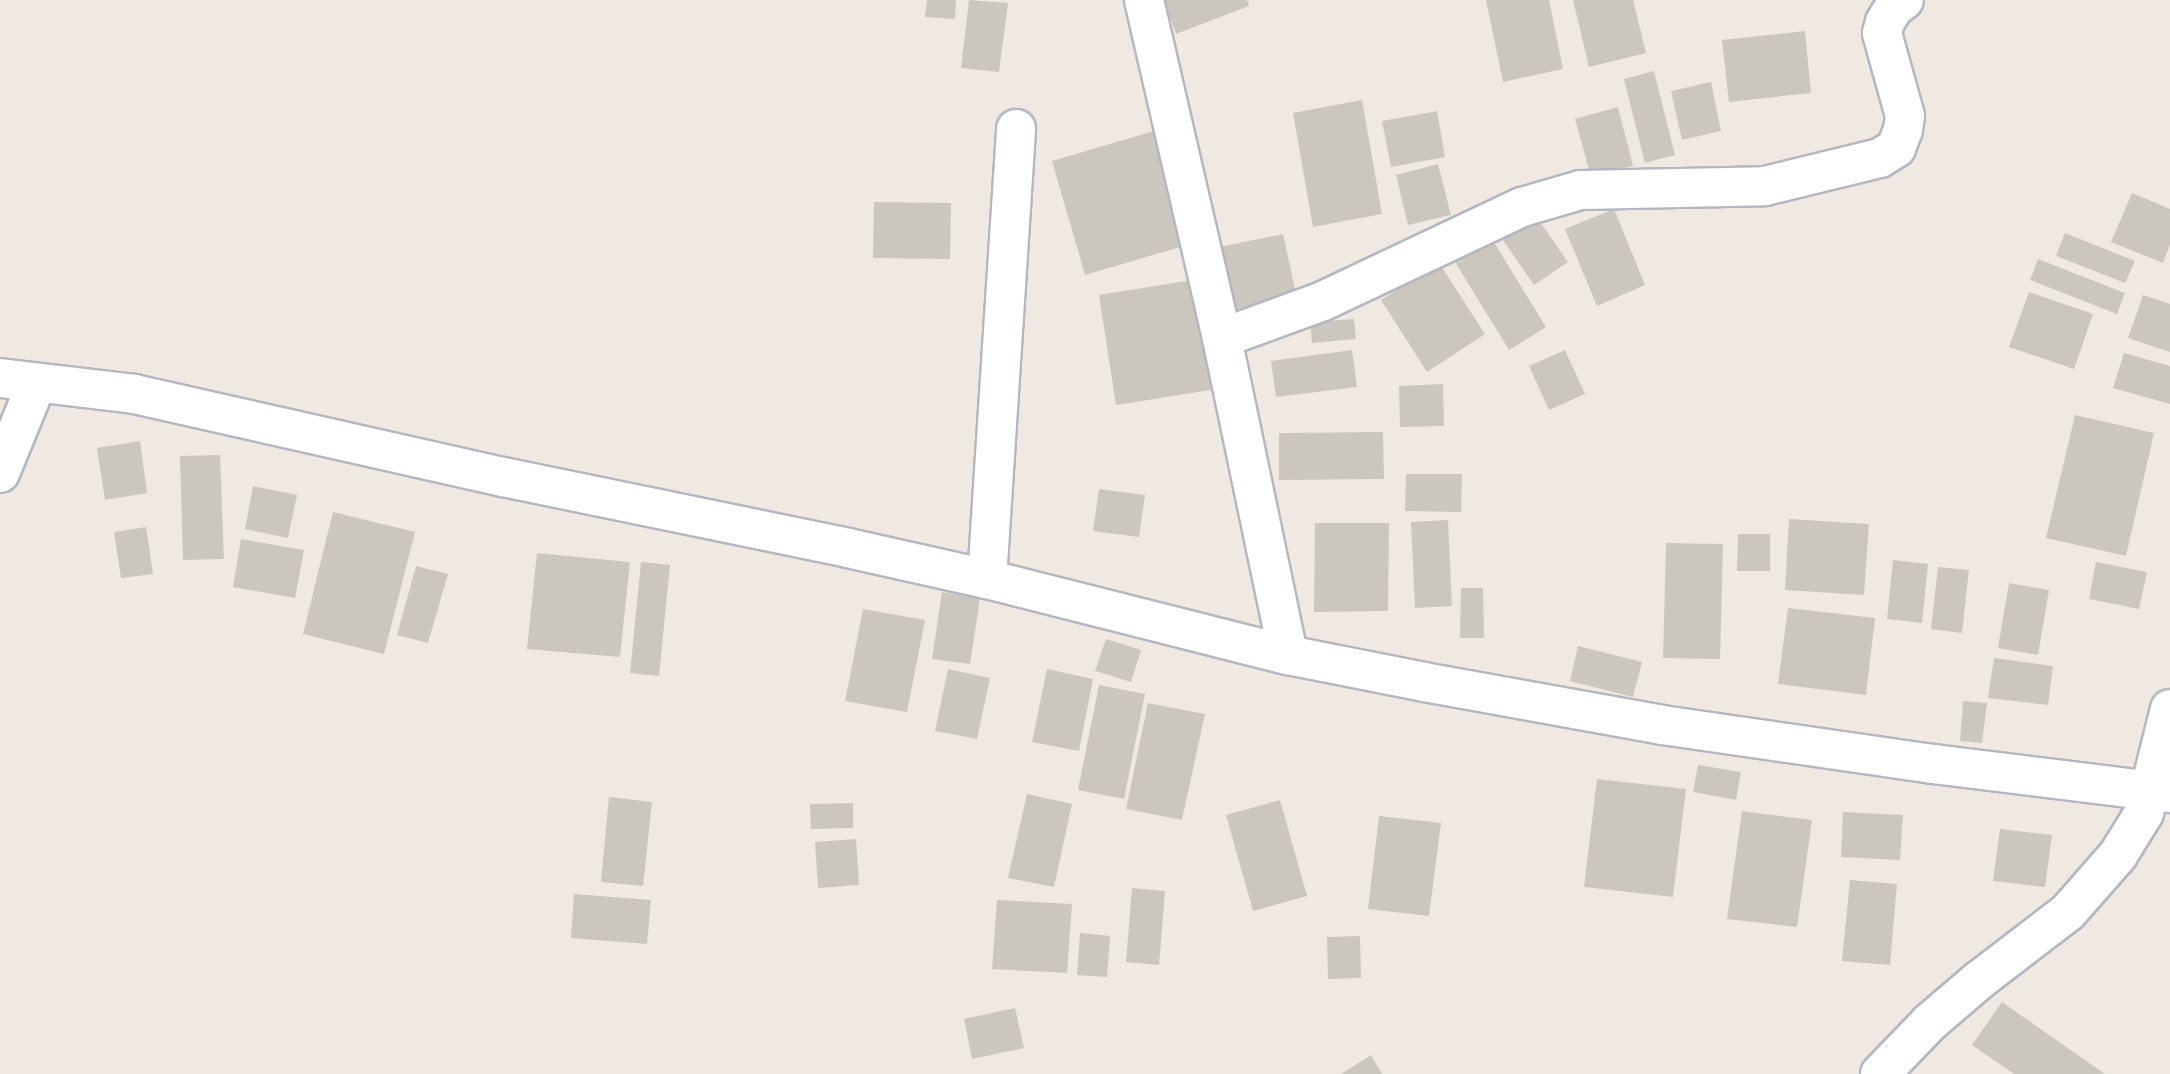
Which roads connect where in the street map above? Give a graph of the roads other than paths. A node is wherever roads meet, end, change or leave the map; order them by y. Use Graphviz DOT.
graph roads {
  1 [pos="1144,0"];
  2 [pos="1904,0"];
  3 [pos="1016,129"];
  4 [pos="1222,338"];
  5 [pos="18,381"];
  6 [pos="0,473"];
  7 [pos="987,579"];
  8 [pos="1288,656"];
  9 [pos="2170,709"];
  10 [pos="2160,792"];
  11 [pos="1880,1074"];
  1 -- 4 [label="street"];
  2 -- 4 [label="street"];
  3 -- 7 [label="street"];
  4 -- 8 [label="street"];
  5 -- 6 [label="street"];
  5 -- 7 [label="street"];
  7 -- 8 [label="street"];
  8 -- 10 [label="street"];
  9 -- 10 [label="street"];
  10 -- 11 [label="street"];
}
